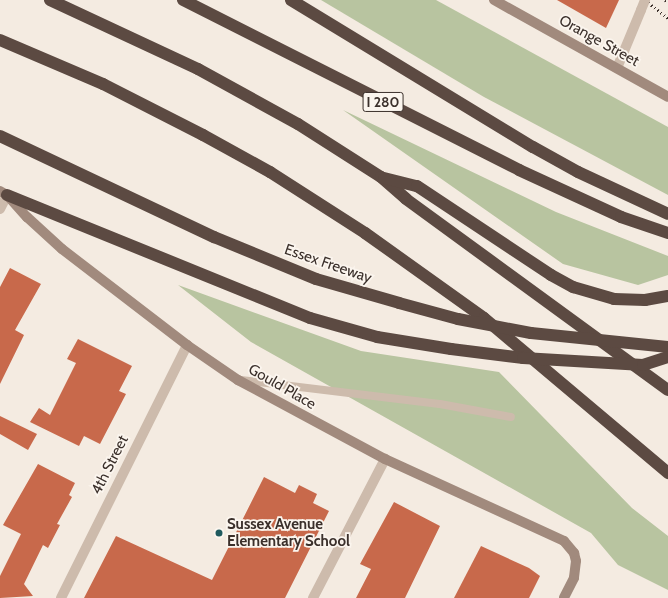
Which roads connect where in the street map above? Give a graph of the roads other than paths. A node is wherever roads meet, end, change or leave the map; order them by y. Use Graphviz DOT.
graph roads {
  1 [pos="50,0"];
  2 [pos="183,0"];
  3 [pos="291,0"];
  4 [pos="494,0"];
  5 [pos="645,0"];
  6 [pos="0,40"];
  7 [pos="616,68"];
  8 [pos="668,97"];
  9 [pos="0,136"];
  10 [pos="381,177"];
  11 [pos="4,193"];
  12 [pos="0,209"];
  13 [pos="668,214"];
  14 [pos="668,233"];
  15 [pos="668,296"];
  16 [pos="187,345"];
  17 [pos="668,347"];
  18 [pos="668,357"];
  19 [pos="238,380"];
  20 [pos="668,390"];
  21 [pos="511,417"];
  22 [pos="385,459"];
  23 [pos="668,473"];
  24 [pos="60,598"];
  25 [pos="313,598"];
  26 [pos="564,598"];
  1 -- 10 [label="highway"];
  2 -- 14 [label="highway, I 280"];
  3 -- 13 [label="highway"];
  4 -- 7 [label="street, Orange Street"];
  5 -- 7 [label="street, bridge"];
  6 -- 23 [label="highway"];
  7 -- 8 [label="street, Orange Street"];
  9 -- 17 [label="highway, Essex Freeway, bridge"];
  10 -- 15 [label="highway"];
  10 -- 20 [label="highway"];
  11 -- 12 [label="street"];
  11 -- 16 [label="street, Gould Place"];
  11 -- 18 [label="highway, bridge"];
  16 -- 19 [label="street, Gould Place"];
  16 -- 24 [label="street, 4th Street"];
  19 -- 21 [label="lane"];
  19 -- 22 [label="street, Gould Place"];
  22 -- 25 [label="street"];
  22 -- 26 [label="street, Gould Place"];
}
